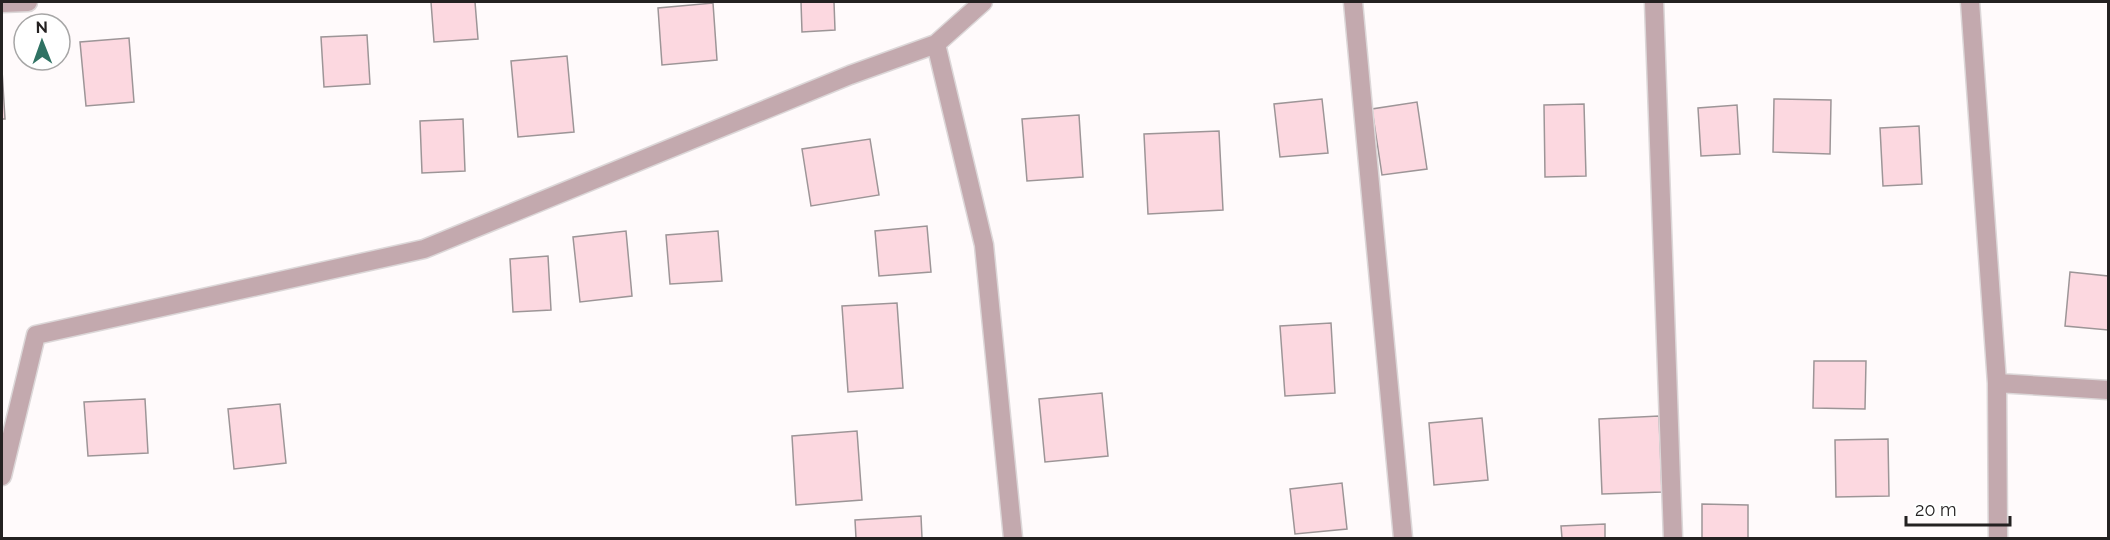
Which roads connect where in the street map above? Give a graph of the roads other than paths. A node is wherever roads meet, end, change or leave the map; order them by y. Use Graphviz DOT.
graph roads {
  1 [pos="28,2"];
  2 [pos="983,2"];
  3 [pos="1353,2"];
  4 [pos="1654,2"];
  5 [pos="1970,2"];
  6 [pos="2,3"];
  7 [pos="936,44"];
  8 [pos="1997,384"];
  9 [pos="2109,390"];
  10 [pos="2,476"];
  11 [pos="1013,538"];
  12 [pos="1403,538"];
  13 [pos="1673,538"];
  14 [pos="1998,538"];
  1 -- 6 [label="street"];
  2 -- 7 [label="street"];
  3 -- 12 [label="street"];
  4 -- 13 [label="street"];
  5 -- 8 [label="street"];
  7 -- 10 [label="street"];
  7 -- 11 [label="street"];
  8 -- 9 [label="street"];
  8 -- 14 [label="street"];
}
